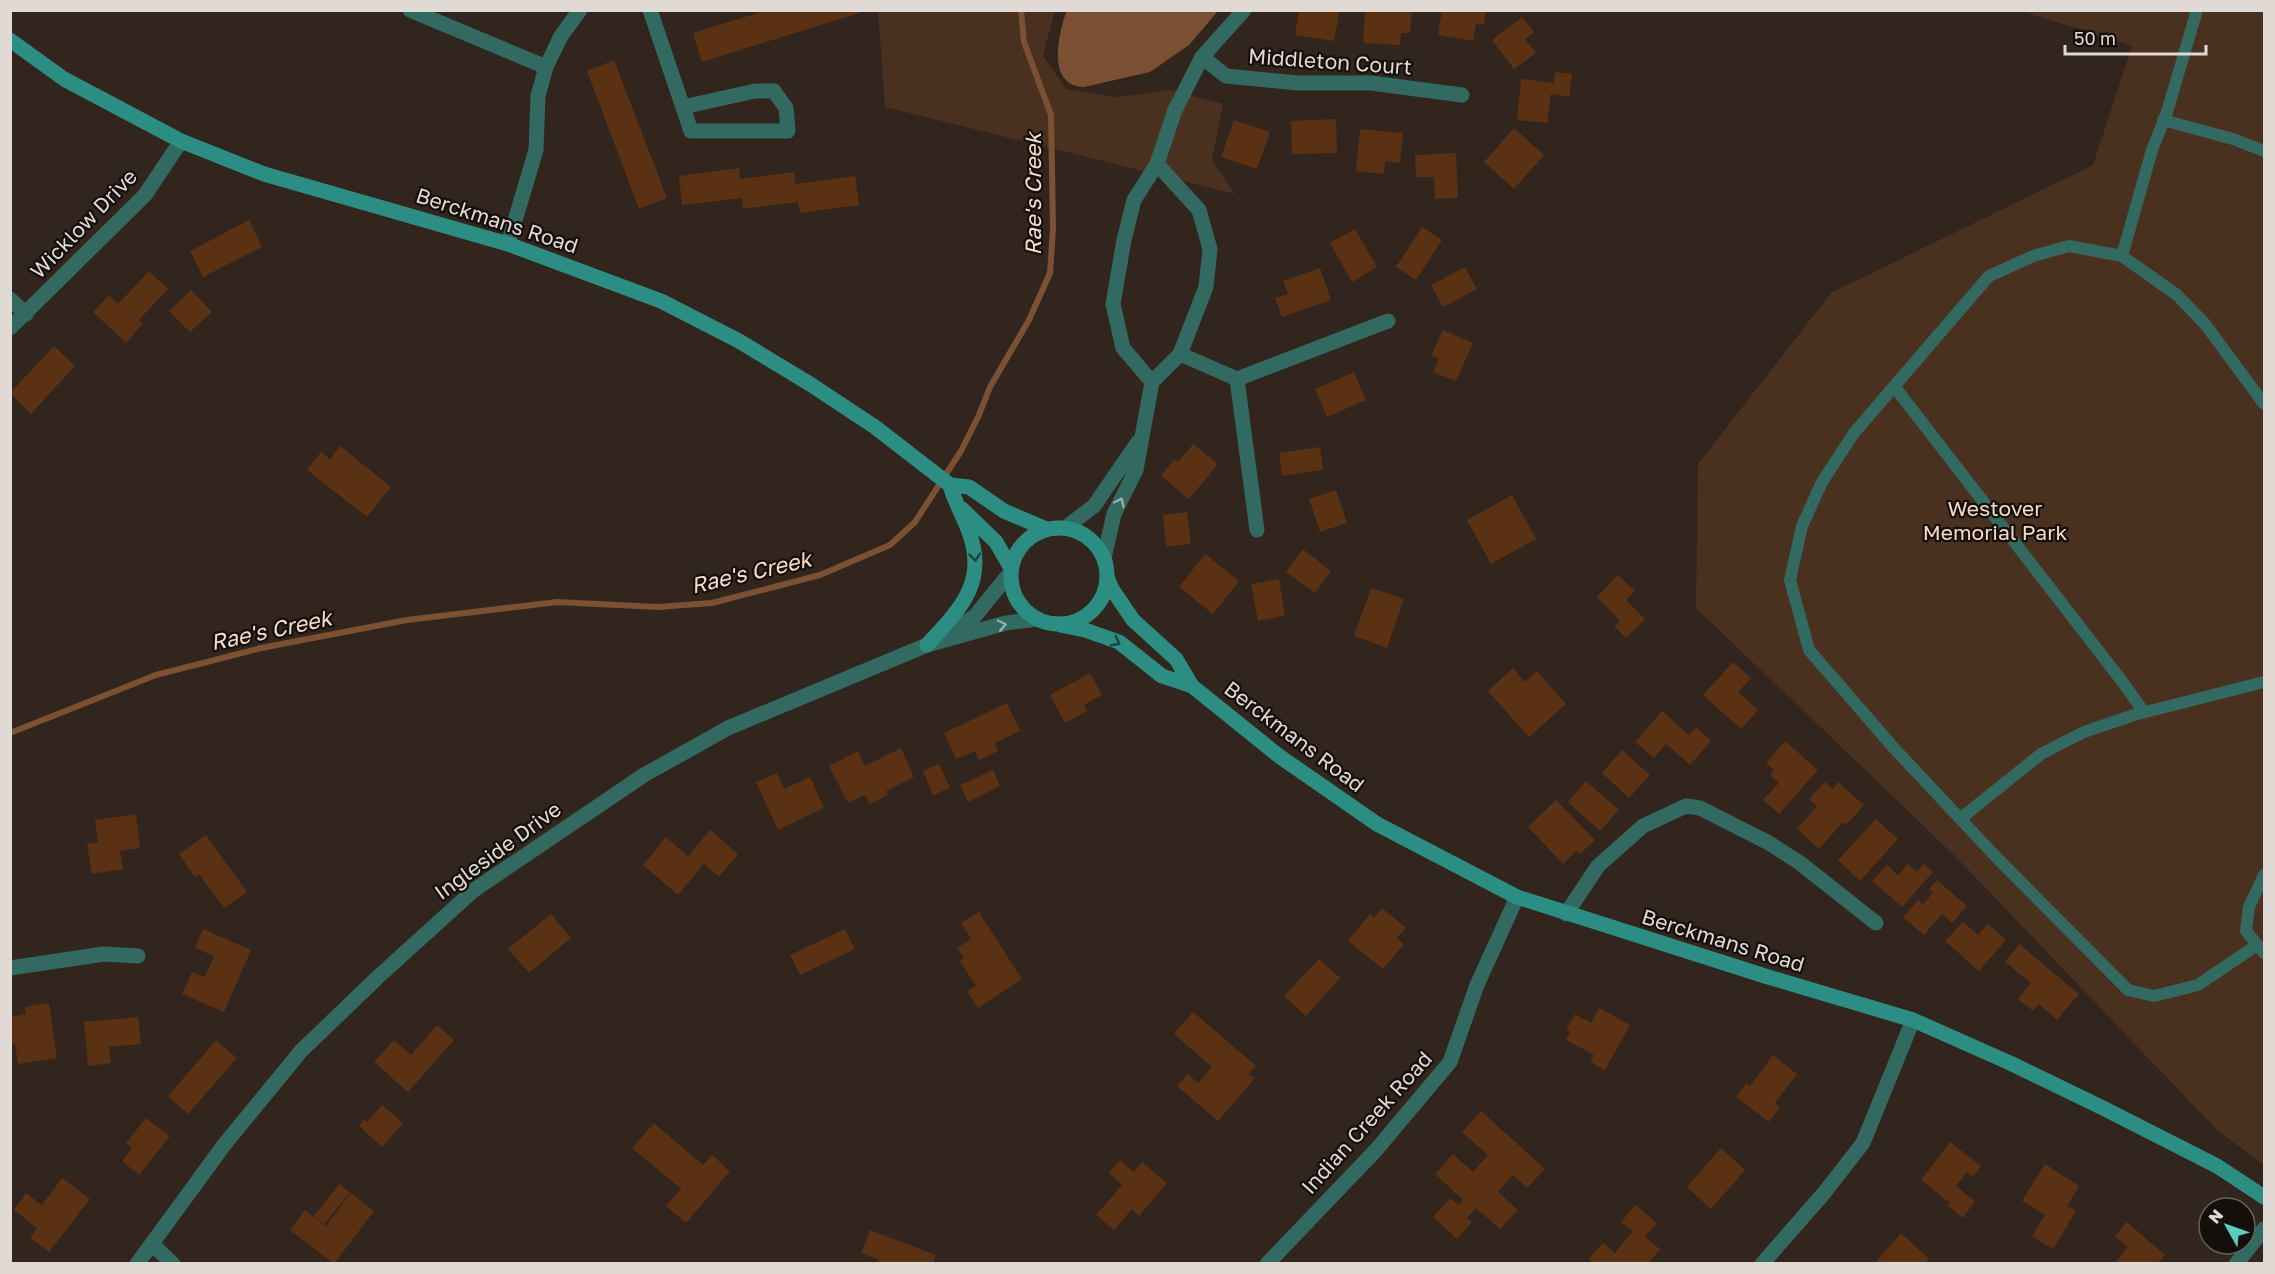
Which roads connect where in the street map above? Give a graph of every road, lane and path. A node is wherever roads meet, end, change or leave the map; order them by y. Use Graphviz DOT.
graph roads {
  1 [pos="410,10"];
  2 [pos="580,10"];
  3 [pos="650,10"];
  4 [pos="1244,10"];
  5 [pos="2197,10"];
  6 [pos="10,40"];
  7 [pos="1202,57"];
  8 [pos="546,67"];
  9 [pos="1462,95"];
  10 [pos="683,107"];
  11 [pos="2163,120"];
  12 [pos="181,141"];
  13 [pos="2265,151"];
  14 [pos="1157,164"];
  15 [pos="508,244"];
  16 [pos="2122,256"];
  17 [pos="10,299"];
  18 [pos="26,314"];
  19 [pos="1388,321"];
  20 [pos="10,328"];
  21 [pos="1180,354"];
  22 [pos="1237,379"];
  23 [pos="1152,382"];
  24 [pos="1894,386"];
  25 [pos="2265,404"];
  26 [pos="1140,440"];
  27 [pos="950,484"];
  28 [pos="955,503"];
  29 [pos="1065,528"];
  30 [pos="1046,529"];
  31 [pos="1257,530"];
  32 [pos="1104,558"];
  33 [pos="1011,571"];
  34 [pos="1107,577"];
  35 [pos="1038,619"];
  36 [pos="1060,625"];
  37 [pos="927,645"];
  38 [pos="2265,682"];
  39 [pos="1192,686"];
  40 [pos="2144,712"];
  41 [pos="1960,819"];
  42 [pos="2265,875"];
  43 [pos="1517,897"];
  44 [pos="1566,914"];
  45 [pos="1876,923"];
  46 [pos="2261,949"];
  47 [pos="138,956"];
  48 [pos="10,968"];
  49 [pos="1913,1020"];
  50 [pos="2265,1197"];
  51 [pos="2265,1229"];
  52 [pos="153,1245"];
  53 [pos="137,1263"];
  54 [pos="173,1263"];
  55 [pos="1267,1263"];
  56 [pos="1762,1263"];
  57 [pos="2236,1263"];
  1 -- 8 [label="street"];
  2 -- 8 [label="street"];
  3 -- 10 [label="street"];
  4 -- 7 [label="street"];
  5 -- 11 [label="lane"];
  6 -- 12 [label="main road, Berckmans Road"];
  7 -- 9 [label="street, Middleton Court"];
  7 -- 14 [label="street"];
  8 -- 15 [label="street"];
  10 -- 10 [label="street"];
  11 -- 13 [label="lane"];
  11 -- 16 [label="lane"];
  12 -- 15 [label="main road, Berckmans Road"];
  12 -- 18 [label="street, Wicklow Drive"];
  14 -- 21 [label="street"];
  14 -- 23 [label="street"];
  15 -- 27 [label="main road, Berckmans Road"];
  16 -- 24 [label="lane"];
  16 -- 25 [label="lane"];
  17 -- 18 [label="street"];
  18 -- 20 [label="street, Wicklow Drive"];
  19 -- 22 [label="street"];
  21 -- 22 [label="street"];
  21 -- 23 [label="street"];
  22 -- 31 [label="street"];
  23 -- 26 [label="street"];
  24 -- 40 [label="lane"];
  24 -- 41 [label="lane"];
  26 -- 29 [label="street"];
  32 -- 26 [label="street, one-way"];
  27 -- 28 [label="main road"];
  27 -- 30 [label="main road, Berckmans Road"];
  28 -- 33 [label="main road"];
  28 -- 37 [label="main road, one-way"];
  29 -- 30 [label="main road"];
  29 -- 32 [label="main road"];
  30 -- 33 [label="main road"];
  32 -- 34 [label="main road"];
  33 -- 35 [label="main road"];
  33 -- 37 [label="street, Ingleside Drive"];
  34 -- 36 [label="main road"];
  34 -- 39 [label="main road, Berckmans Road"];
  35 -- 36 [label="main road"];
  37 -- 35 [label="street, Ingleside Drive, one-way"];
  36 -- 39 [label="main road, Berckmans Road, one-way"];
  37 -- 52 [label="street, Ingleside Drive"];
  38 -- 40 [label="lane"];
  39 -- 43 [label="main road, Berckmans Road"];
  40 -- 41 [label="lane"];
  41 -- 46 [label="lane"];
  42 -- 46 [label="lane"];
  43 -- 44 [label="main road, Berckmans Road"];
  43 -- 55 [label="street, Indian Creek Road"];
  44 -- 45 [label="street"];
  44 -- 49 [label="main road, Berckmans Road"];
  47 -- 48 [label="street"];
  49 -- 50 [label="main road, Berckmans Road"];
  49 -- 56 [label="street"];
  51 -- 57 [label="street"];
  52 -- 53 [label="street, Ingleside Drive"];
  52 -- 54 [label="street"];
}
